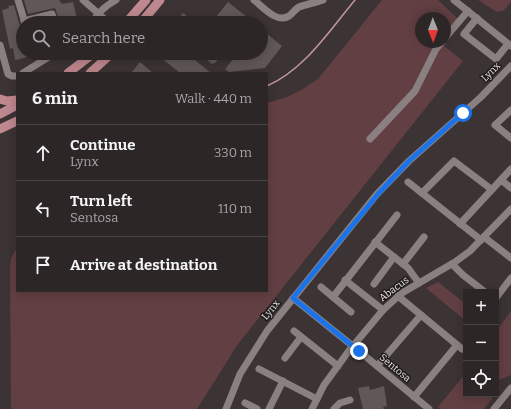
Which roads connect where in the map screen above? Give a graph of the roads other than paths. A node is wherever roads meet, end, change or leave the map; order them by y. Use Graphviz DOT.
graph roads {
  1 [pos="18,0"];
  2 [pos="83,0"];
  3 [pos="116,0"];
  4 [pos="146,0"];
  5 [pos="160,0"];
  6 [pos="254,0"];
  7 [pos="323,0"];
  8 [pos="454,0"];
  9 [pos="468,11"];
  10 [pos="98,13"];
  11 [pos="23,16"];
  12 [pos="96,16"];
  13 [pos="101,16"];
  14 [pos="132,16"];
  15 [pos="147,16"];
  16 [pos="477,18"];
  17 [pos="451,31"];
  18 [pos="0,45"];
  19 [pos="509,45"];
  20 [pos="437,48"];
  21 [pos="44,60"];
  22 [pos="85,60"];
  23 [pos="104,60"];
  24 [pos="511,66"];
  25 [pos="25,72"];
  26 [pos="69,72"];
  27 [pos="91,72"];
  28 [pos="16,76"];
  29 [pos="0,99"];
  30 [pos="16,100"];
  31 [pos="16,106"];
  32 [pos="511,110"];
  33 [pos="0,114"];
  34 [pos="16,121"];
  35 [pos="0,129"];
  36 [pos="511,138"];
  37 [pos="370,139"];
  38 [pos="511,169"];
  39 [pos="502,180"];
  40 [pos="408,182"];
  41 [pos="511,188"];
  42 [pos="491,190"];
  43 [pos="422,193"];
  44 [pos="511,209"];
  45 [pos="397,215"];
  46 [pos="508,218"];
  47 [pos="460,224"];
  48 [pos="424,237"];
  49 [pos="482,238"];
  50 [pos="375,242"];
  51 [pos="394,257"];
  52 [pos="511,258"];
  53 [pos="403,264"];
  54 [pos="452,264"];
  55 [pos="511,278"];
  56 [pos="345,280"];
  57 [pos="419,283"];
  58 [pos="374,284"];
  59 [pos="321,287"];
  60 [pos="481,289"];
  61 [pos="499,294"];
  62 [pos="398,296"];
  63 [pos="333,297"];
  64 [pos="293,298"];
  65 [pos="383,310"];
  66 [pos="352,312"];
  67 [pos="420,315"];
  68 [pos="294,331"];
  69 [pos="301,337"];
  70 [pos="353,346"];
  71 [pos="285,358"];
  72 [pos="338,366"];
  73 [pos="377,366"];
  74 [pos="259,369"];
  75 [pos="283,381"];
  76 [pos="511,388"];
  77 [pos="414,397"];
  78 [pos="317,399"];
  79 [pos="350,400"];
  80 [pos="245,403"];
  81 [pos="228,407"];
  82 [pos="336,407"];
  83 [pos="257,409"];
  84 [pos="269,409"];
  85 [pos="312,409"];
  86 [pos="429,409"];
  87 [pos="494,409"];
  1 -- 11 [label="street"];
  2 -- 10 [label="street"];
  3 -- 10 [label="street"];
  4 -- 14 [label="main road"];
  5 -- 15 [label="main road"];
  6 -- 7 [label="street"];
  8 -- 9 [label="street"];
  9 -- 16 [label="street"];
  9 -- 17 [label="street"];
  10 -- 12 [label="street"];
  10 -- 13 [label="street"];
  16 -- 19 [label="street"];
  16 -- 19 [label="street"];
  18 -- 28 [label="street"];
  20 -- 37 [label="street"];
  21 -- 25 [label="street"];
  22 -- 26 [label="main road"];
  23 -- 27 [label="main road"];
  24 -- 64 [label="street, Lynx"];
  29 -- 30 [label="main road"];
  31 -- 33 [label="main road"];
  32 -- 36 [label="street"];
  34 -- 35 [label="main road"];
  38 -- 39 [label="street"];
  39 -- 41 [label="street"];
  39 -- 42 [label="street"];
  40 -- 43 [label="street"];
  42 -- 43 [label="street"];
  42 -- 47 [label="street"];
  43 -- 47 [label="street"];
  44 -- 46 [label="street, Abacus"];
  45 -- 50 [label="street"];
  46 -- 49 [label="street, Abacus"];
  47 -- 49 [label="street"];
  48 -- 53 [label="street"];
  49 -- 52 [label="street"];
  49 -- 54 [label="street, Abacus"];
  50 -- 51 [label="street"];
  50 -- 56 [label="street"];
  51 -- 53 [label="street"];
  51 -- 58 [label="street"];
  53 -- 57 [label="street"];
  54 -- 57 [label="street, Abacus"];
  54 -- 60 [label="street"];
  55 -- 61 [label="street"];
  56 -- 63 [label="street"];
  56 -- 65 [label="street"];
  57 -- 62 [label="street, Abacus"];
  59 -- 63 [label="street"];
  62 -- 65 [label="street, Abacus"];
  62 -- 67 [label="street"];
  63 -- 66 [label="street"];
  64 -- 70 [label="street, Sentosa"];
  64 -- 81 [label="street, Lynx"];
  65 -- 70 [label="street, Abacus"];
  67 -- 73 [label="street"];
  67 -- 77 [label="street"];
  68 -- 69 [label="street"];
  69 -- 71 [label="street"];
  69 -- 72 [label="street"];
  70 -- 72 [label="street, Abacus"];
  70 -- 73 [label="street, Sentosa"];
  72 -- 78 [label="street, Abacus"];
  73 -- 77 [label="street, Sentosa"];
  74 -- 75 [label="street"];
  75 -- 78 [label="street"];
  75 -- 84 [label="street"];
  76 -- 87 [label="street"];
  77 -- 86 [label="street, Sentosa"];
  78 -- 85 [label="street, Abacus"];
  79 -- 82 [label="street"];
  80 -- 83 [label="street"];
}
